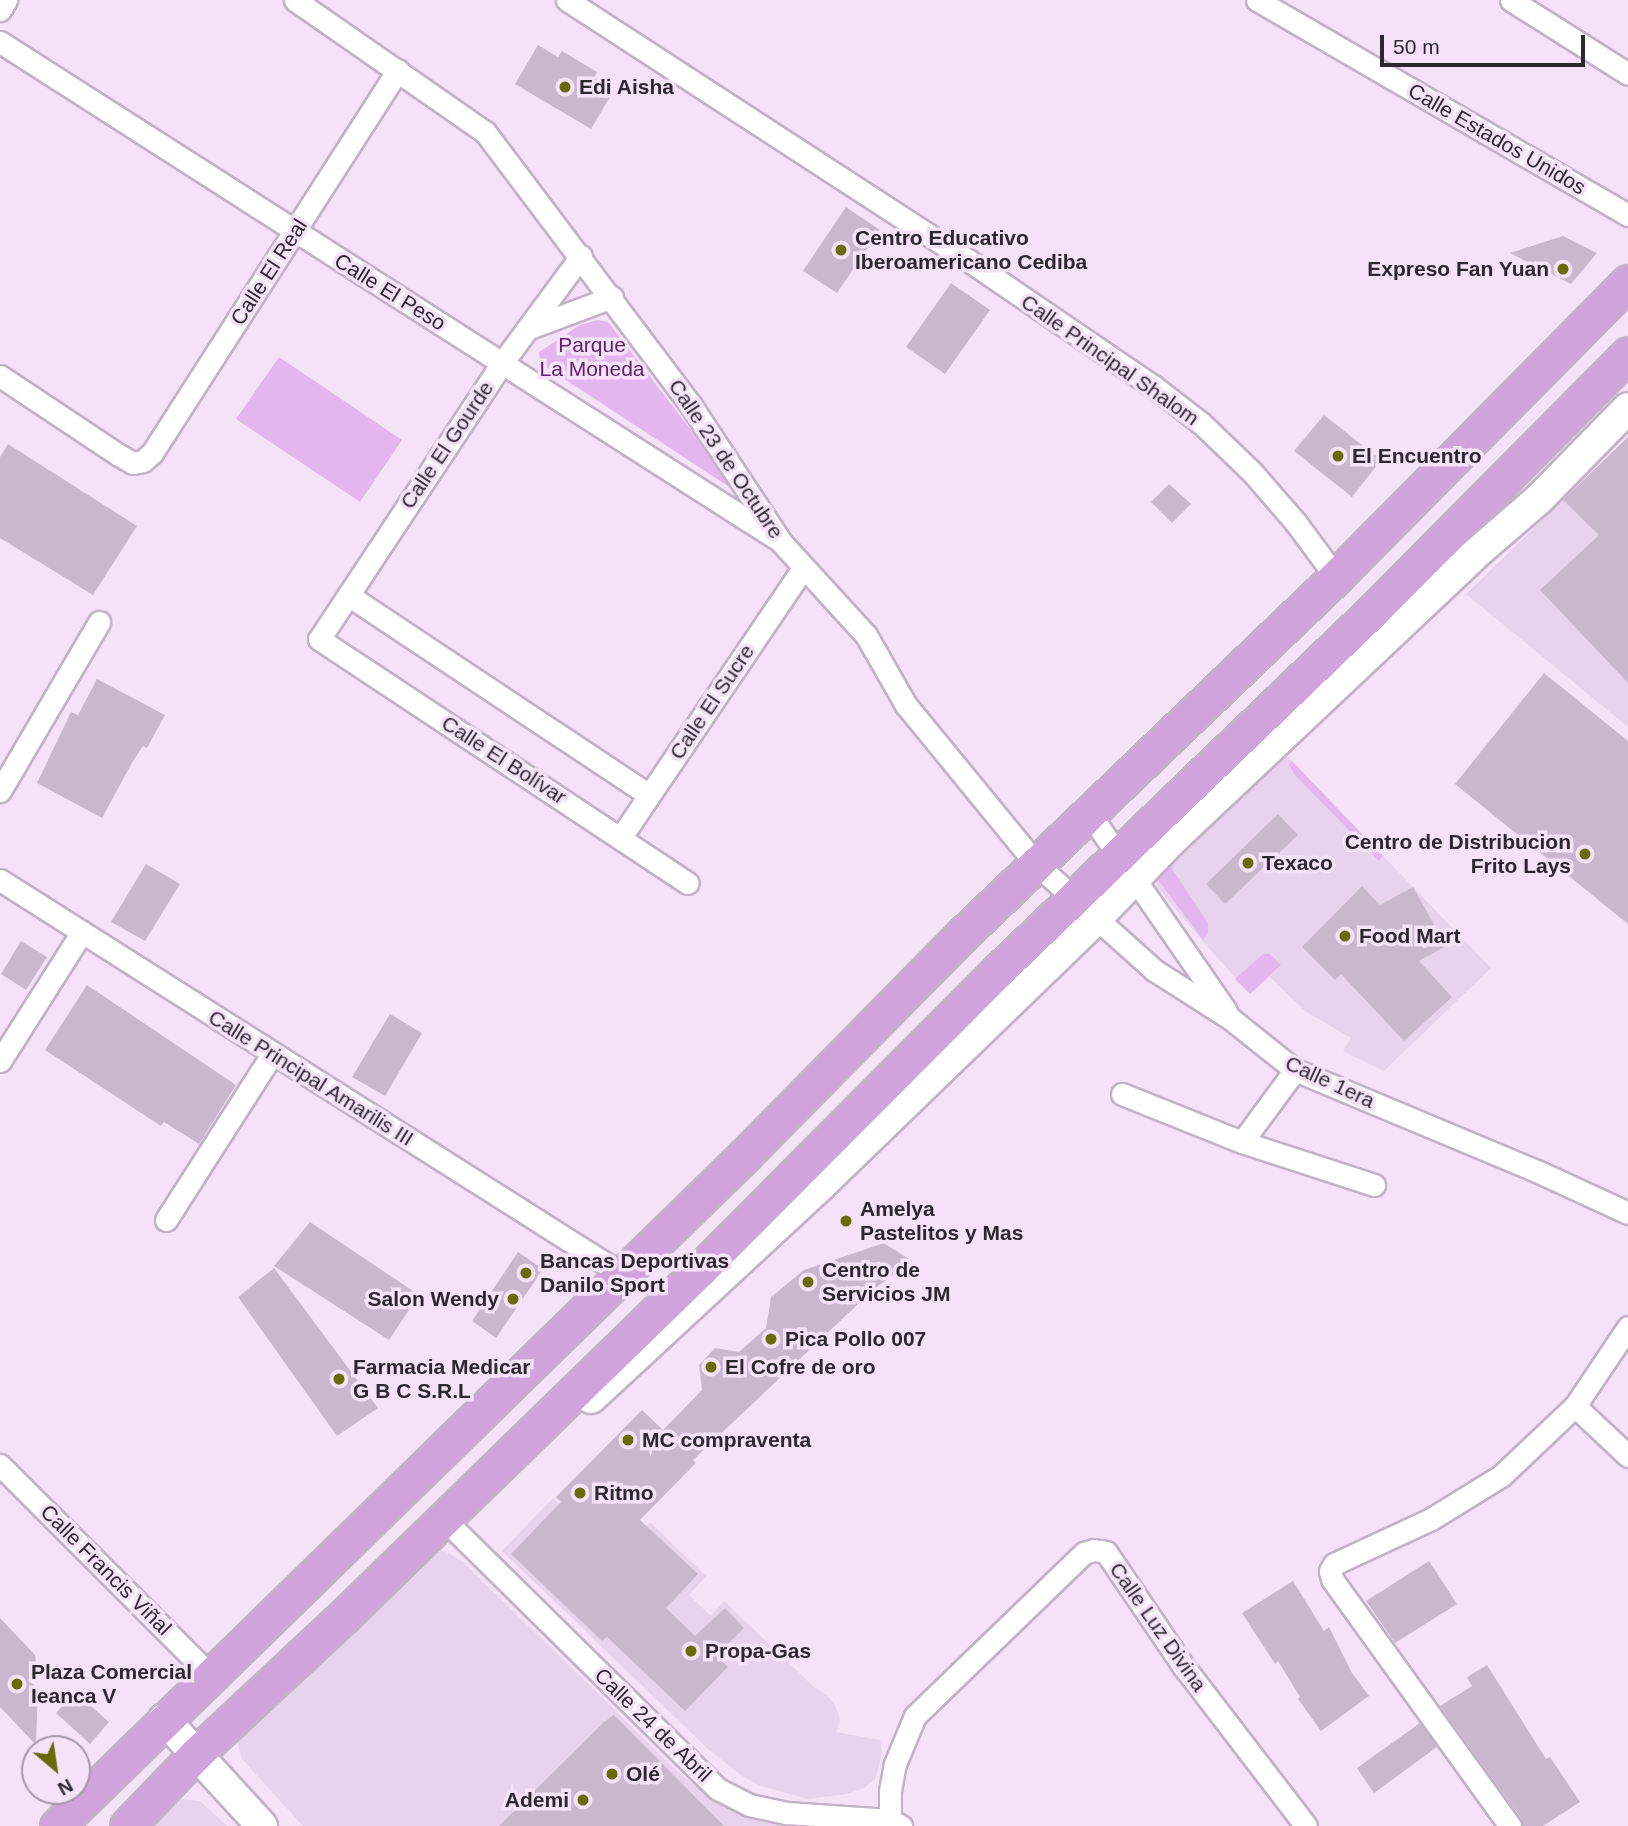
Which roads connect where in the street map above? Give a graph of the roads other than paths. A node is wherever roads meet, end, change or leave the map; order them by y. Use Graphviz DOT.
graph roads {
  1 [pos="6,0"];
  2 [pos="295,0"];
  3 [pos="567,0"];
  4 [pos="1257,0"];
  5 [pos="1511,0"];
  6 [pos="0,10"];
  7 [pos="0,42"];
  8 [pos="398,70"];
  9 [pos="1628,74"];
  10 [pos="1628,215"];
  11 [pos="295,232"];
  12 [pos="581,256"];
  13 [pos="1628,282"];
  14 [pos="612,297"];
  15 [pos="527,329"];
  16 [pos="1628,354"];
  17 [pos="502,363"];
  18 [pos="0,376"];
  19 [pos="1628,408"];
  20 [pos="781,541"];
  21 [pos="803,568"];
  22 [pos="1336,577"];
  23 [pos="348,595"];
  24 [pos="99,622"];
  25 [pos="319,639"];
  26 [pos="0,791"];
  27 [pos="649,795"];
  28 [pos="1089,813"];
  29 [pos="621,837"];
  30 [pos="1036,864"];
  31 [pos="1127,866"];
  32 [pos="0,880"];
  33 [pos="687,883"];
  34 [pos="1085,908"];
  35 [pos="82,932"];
  36 [pos="1231,1019"];
  37 [pos="272,1054"];
  38 [pos="0,1061"];
  39 [pos="1295,1070"];
  40 [pos="1122,1094"];
  41 [pos="1242,1142"];
  42 [pos="1374,1185"];
  43 [pos="1628,1213"];
  44 [pos="166,1220"];
  45 [pos="622,1274"];
  46 [pos="1628,1327"];
  47 [pos="1575,1406"];
  48 [pos="1628,1456"];
  49 [pos="0,1465"];
  50 [pos="453,1528"];
  51 [pos="211,1676"];
  52 [pos="164,1719"];
  53 [pos="201,1760"];
  54 [pos="895,1823"];
  55 [pos="57,1826"];
  56 [pos="127,1826"];
  57 [pos="148,1826"];
  58 [pos="262,1826"];
  59 [pos="1306,1826"];
  60 [pos="1510,1826"];
  1 -- 6 [label="street"];
  2 -- 8 [label="street, Calle 23 de Octubre"];
  3 -- 22 [label="street, Calle Principal Shalom"];
  4 -- 10 [label="street, Calle Estados Unidos"];
  5 -- 9 [label="street"];
  7 -- 11 [label="street, Calle El Peso"];
  8 -- 11 [label="street, Calle El Real"];
  8 -- 12 [label="street, Calle 23 de Octubre"];
  11 -- 17 [label="street, Calle El Peso"];
  11 -- 18 [label="street, Calle El Real"];
  12 -- 14 [label="street, Calle 23 de Octubre"];
  12 -- 15 [label="street, Calle El Gourde"];
  13 -- 22 [label="main road"];
  14 -- 15 [label="street"];
  14 -- 20 [label="street, Calle 23 de Octubre"];
  15 -- 17 [label="street, Calle El Gourde"];
  16 -- 31 [label="main road"];
  17 -- 20 [label="street, Calle El Peso"];
  17 -- 23 [label="street, Calle El Gourde"];
  19 -- 31 [label="street"];
  20 -- 21 [label="street, Calle 23 de Octubre"];
  21 -- 27 [label="street, Calle El Sucre"];
  21 -- 30 [label="street, Calle 23 de Octubre"];
  22 -- 28 [label="main road"];
  23 -- 25 [label="street, Calle El Gourde"];
  23 -- 27 [label="street"];
  24 -- 26 [label="street"];
  25 -- 29 [label="street, Calle El Bolívar"];
  27 -- 29 [label="street, Calle El Sucre"];
  28 -- 30 [label="main road"];
  28 -- 31 [label="street"];
  29 -- 33 [label="street, Calle El Bolívar"];
  30 -- 34 [label="street, Calle 1era"];
  30 -- 45 [label="main road"];
  31 -- 34 [label="main road"];
  31 -- 36 [label="street"];
  32 -- 35 [label="street, Calle Principal Amarilis III"];
  34 -- 36 [label="street, Calle 1era"];
  34 -- 50 [label="street"];
  34 -- 53 [label="main road"];
  35 -- 37 [label="street, Calle Principal Amarilis III"];
  35 -- 38 [label="street"];
  36 -- 39 [label="street, Calle 1era"];
  37 -- 44 [label="street"];
  37 -- 45 [label="street, Calle Principal Amarilis III"];
  39 -- 41 [label="street"];
  39 -- 43 [label="street, Calle 1era"];
  40 -- 41 [label="street"];
  41 -- 42 [label="street"];
  45 -- 51 [label="main road"];
  46 -- 47 [label="street"];
  47 -- 48 [label="street"];
  47 -- 60 [label="street"];
  49 -- 51 [label="street, Calle Francis Viñal"];
  50 -- 53 [label="street"];
  50 -- 54 [label="street, Calle 24 de Abril"];
  51 -- 52 [label="main road"];
  52 -- 53 [label="street"];
  52 -- 55 [label="main road"];
  53 -- 56 [label="main road"];
  53 -- 57 [label="street"];
  53 -- 58 [label="street"];
  54 -- 59 [label="street, Calle Luz Divina"];
}
